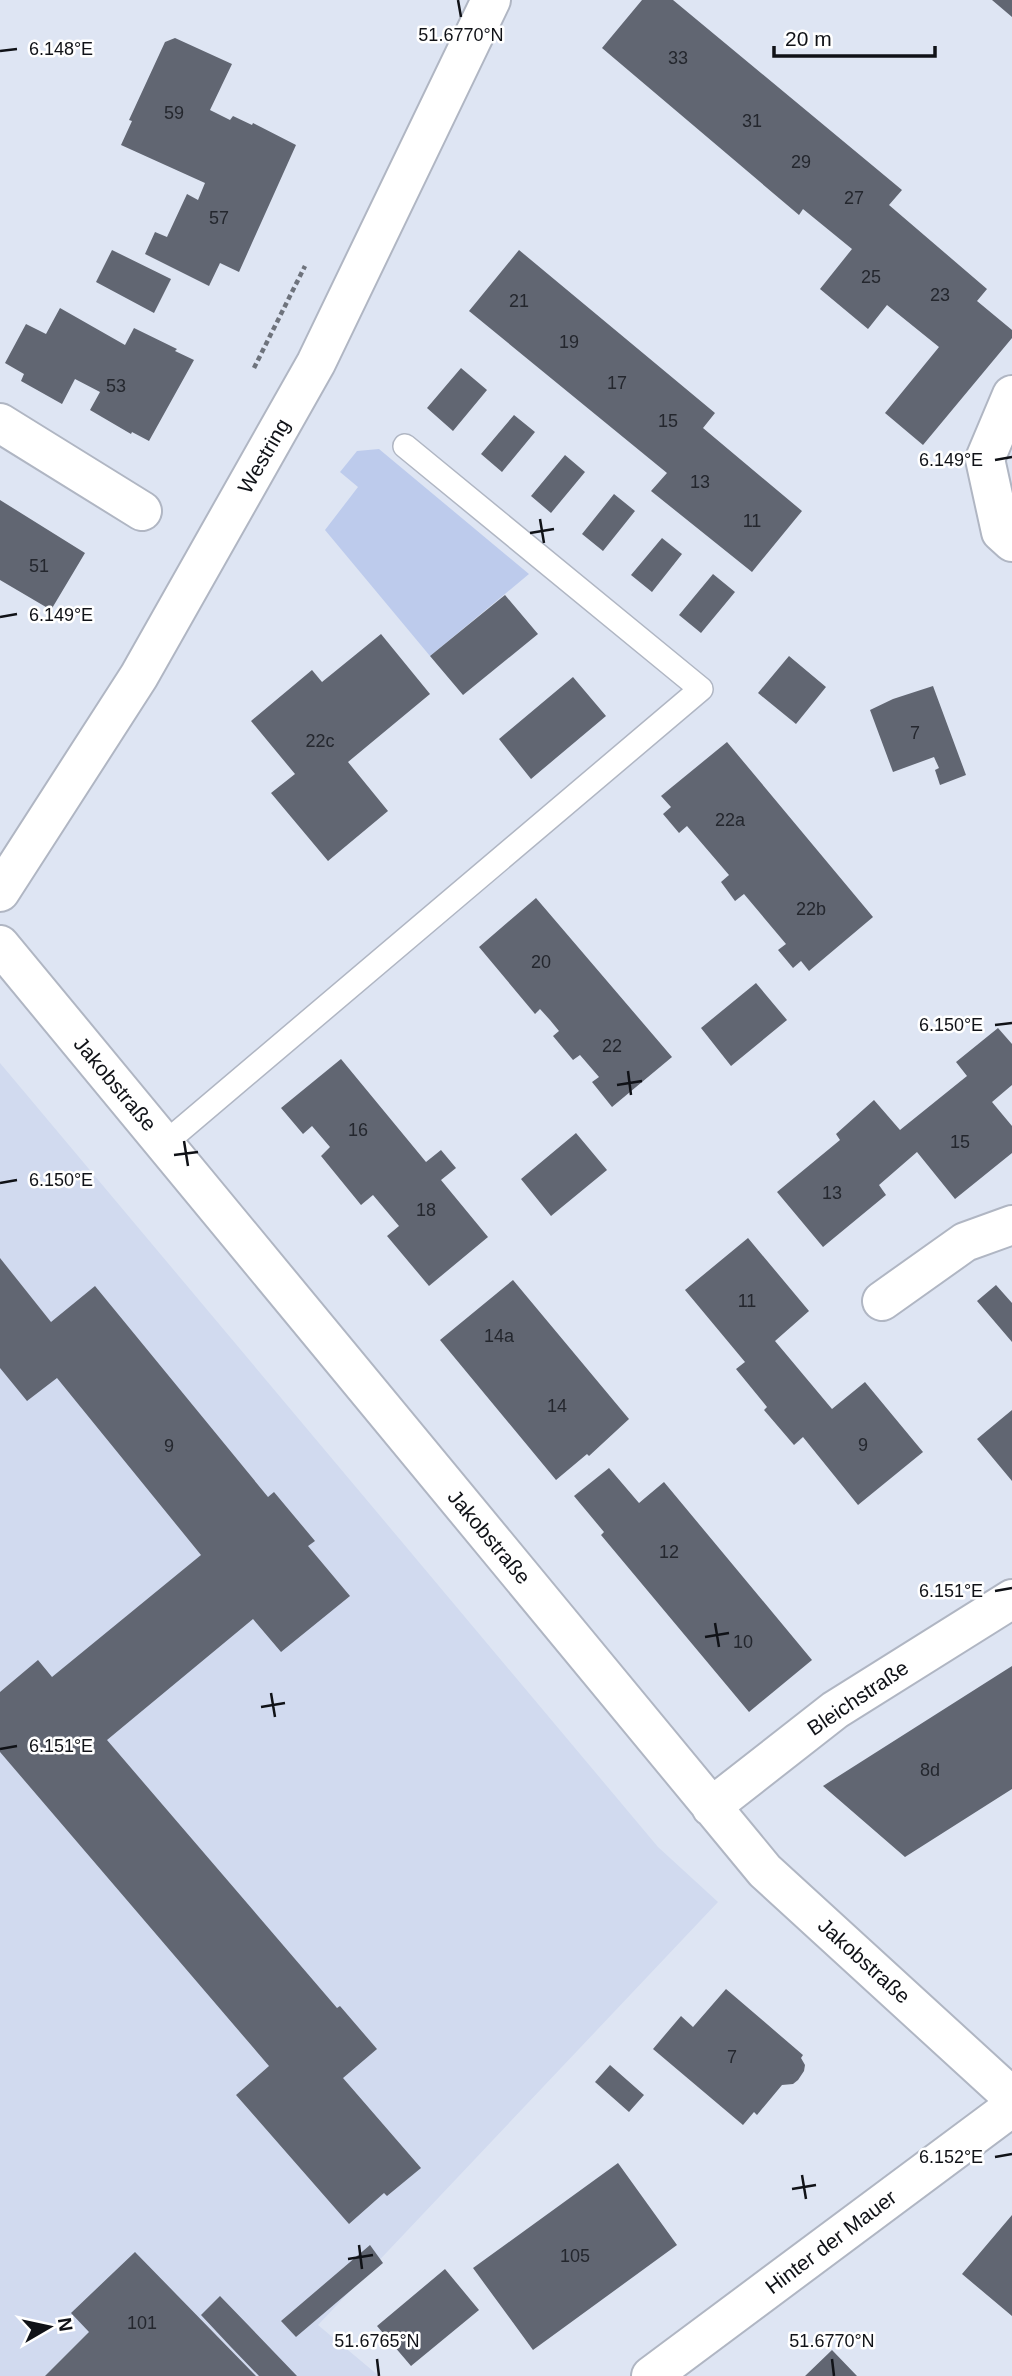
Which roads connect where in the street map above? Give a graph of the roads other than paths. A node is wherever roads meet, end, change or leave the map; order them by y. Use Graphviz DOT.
graph roads {
  1 [pos="491,0"];
  2 [pos="1012,395"];
  3 [pos="0,423"];
  4 [pos="405,446"];
  5 [pos="142,511"];
  6 [pos="1012,542"];
  7 [pos="0,892"];
  8 [pos="0,945"];
  9 [pos="164,1144"];
  10 [pos="1012,1225"];
  11 [pos="882,1301"];
  12 [pos="1012,1599"];
  13 [pos="712,1807"];
  14 [pos="1012,2097"];
  15 [pos="1012,2108"];
  16 [pos="651,2376"];
  1 -- 7 [label="street, Westring"];
  2 -- 6 [label="street"];
  3 -- 5 [label="street"];
  4 -- 9 [label="lane"];
  8 -- 9 [label="street, Jakobstraße"];
  9 -- 13 [label="street, Jakobstraße"];
  10 -- 11 [label="street"];
  12 -- 13 [label="street, Bleichstraße"];
  13 -- 14 [label="street, Jakobstraße"];
  15 -- 16 [label="street, Hinter der Mauer"];
}
